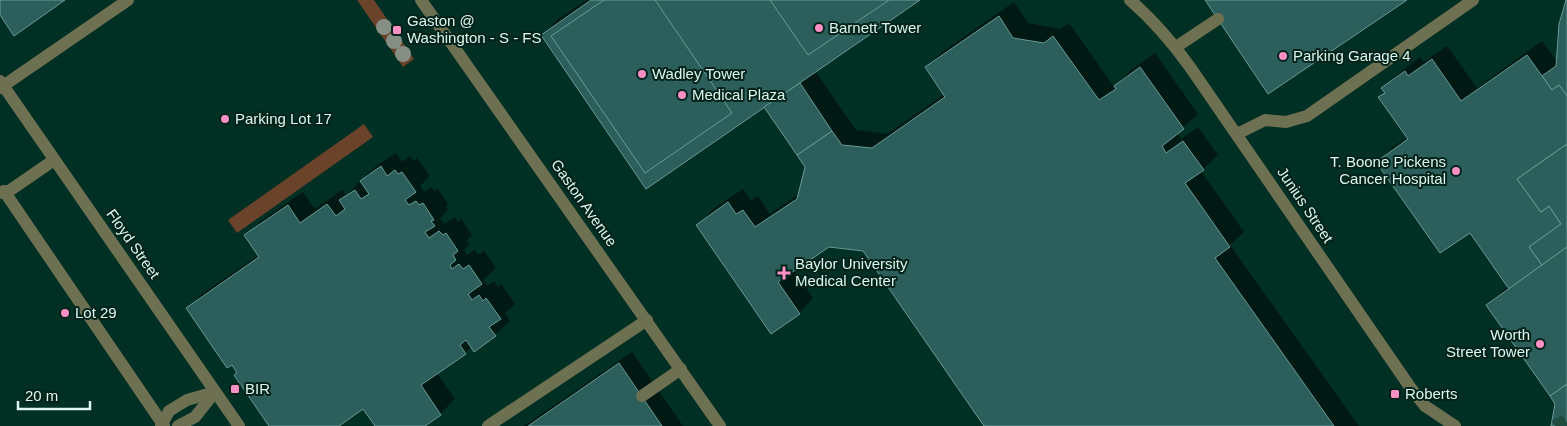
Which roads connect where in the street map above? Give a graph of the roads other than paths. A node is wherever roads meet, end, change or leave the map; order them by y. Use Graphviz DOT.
graph roads {
  1 [pos="128,0"];
  2 [pos="421,0"];
  3 [pos="1130,0"];
  4 [pos="1473,0"];
  5 [pos="1218,19"];
  6 [pos="1176,48"];
  7 [pos="1,85"];
  8 [pos="1237,134"];
  9 [pos="54,160"];
  10 [pos="2,192"];
  11 [pos="647,320"];
  12 [pos="681,368"];
  13 [pos="216,392"];
  14 [pos="642,396"];
  15 [pos="166,426"];
  16 [pos="178,426"];
  17 [pos="239,426"];
  18 [pos="488,426"];
  19 [pos="720,426"];
  20 [pos="1455,426"];
  1 -- 7 [label="street"];
  2 -- 11 [label="street, Gaston Avenue"];
  3 -- 6 [label="street, Junius Street"];
  4 -- 8 [label="street"];
  5 -- 6 [label="street"];
  6 -- 8 [label="street, Junius Street"];
  7 -- 9 [label="street, Floyd Street"];
  8 -- 20 [label="street, Junius Street"];
  9 -- 10 [label="street"];
  9 -- 13 [label="street, Floyd Street"];
  10 -- 15 [label="street"];
  11 -- 12 [label="street, Gaston Avenue"];
  11 -- 18 [label="street"];
  12 -- 14 [label="street"];
  12 -- 19 [label="street, Gaston Avenue"];
  13 -- 15 [label="street"];
  13 -- 16 [label="street"];
  13 -- 17 [label="street, Floyd Street"];
}
